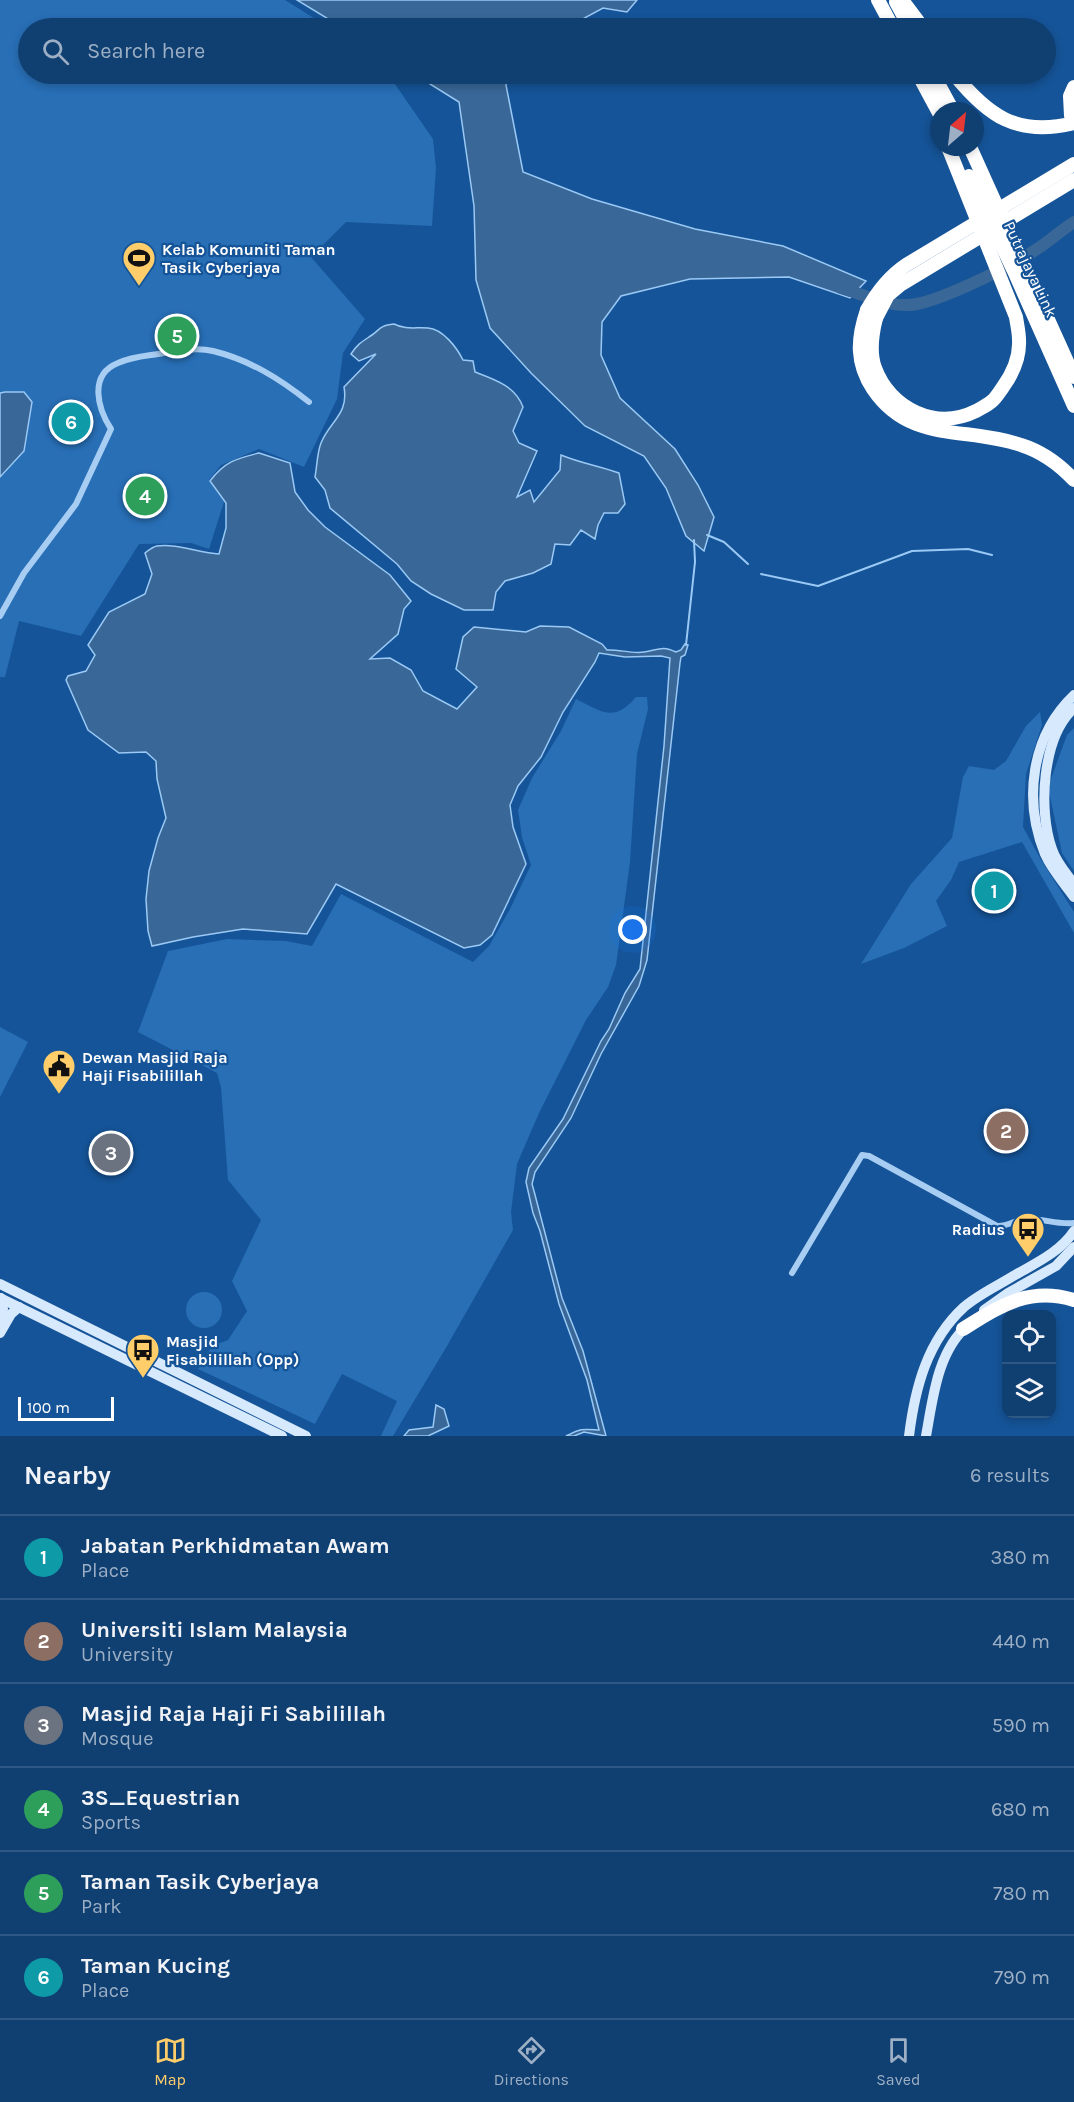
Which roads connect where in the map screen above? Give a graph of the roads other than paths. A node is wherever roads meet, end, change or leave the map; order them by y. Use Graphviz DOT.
graph roads {
  1 [pos="878,0"];
  2 [pos="895,0"];
  3 [pos="902,0"];
  4 [pos="888,18"];
  5 [pos="905,18"];
  6 [pos="916,18"];
  7 [pos="924,84"];
  8 [pos="938,84"];
  9 [pos="962,84"];
  10 [pos="1074,87"];
  11 [pos="934,102"];
  12 [pos="948,102"];
  13 [pos="1072,120"];
  14 [pos="952,156"];
  15 [pos="960,156"];
  16 [pos="974,156"];
  17 [pos="1074,165"];
  18 [pos="1074,180"];
  19 [pos="871,314"];
  20 [pos="1067,369"];
  21 [pos="309,402"];
  22 [pos="1074,406"];
  23 [pos="1074,480"];
  24 [pos="0,616"];
  25 [pos="1074,695"];
  26 [pos="1074,708"];
  27 [pos="1074,884"];
  28 [pos="1074,897"];
  29 [pos="1074,1223"];
  30 [pos="1063,1224"];
  31 [pos="1074,1231"];
  32 [pos="1063,1244"];
  33 [pos="1074,1247"];
  34 [pos="792,1272"];
  35 [pos="0,1284"];
  36 [pos="1,1298"];
  37 [pos="1074,1300"];
  38 [pos="19,1307"];
  39 [pos="0,1319"];
  40 [pos="963,1329"];
  41 [pos="0,1333"];
  42 [pos="282,1436"];
  43 [pos="306,1436"];
  44 [pos="909,1436"];
  45 [pos="926,1436"];
  1 -- 4 [label="highway"];
  2 -- 5 [label="highway"];
  3 -- 6 [label="highway"];
  7 -- 11 [label="highway"];
  8 -- 12 [label="highway"];
  9 -- 13 [label="highway"];
  10 -- 13 [label="highway"];
  14 -- 19 [label="highway, bridge"];
  15 -- 20 [label="highway, Putrajaya Link, bridge"];
  16 -- 20 [label="highway, Putrajaya Link, bridge"];
  17 -- 19 [label="highway, bridge"];
  18 -- 19 [label="highway, bridge"];
  19 -- 23 [label="highway"];
  20 -- 22 [label="highway, Putrajaya Link"];
  21 -- 24 [label="street"];
  25 -- 28 [label="main road"];
  26 -- 27 [label="main road"];
  29 -- 30 [label="street"];
  30 -- 32 [label="street"];
  30 -- 34 [label="street"];
  31 -- 32 [label="main road"];
  32 -- 44 [label="main road"];
  33 -- 40 [label="main road"];
  35 -- 43 [label="main road"];
  36 -- 38 [label="main road"];
  36 -- 39 [label="main road"];
  37 -- 40 [label="highway"];
  38 -- 41 [label="main road"];
  38 -- 42 [label="main road"];
  40 -- 45 [label="main road"];
}
